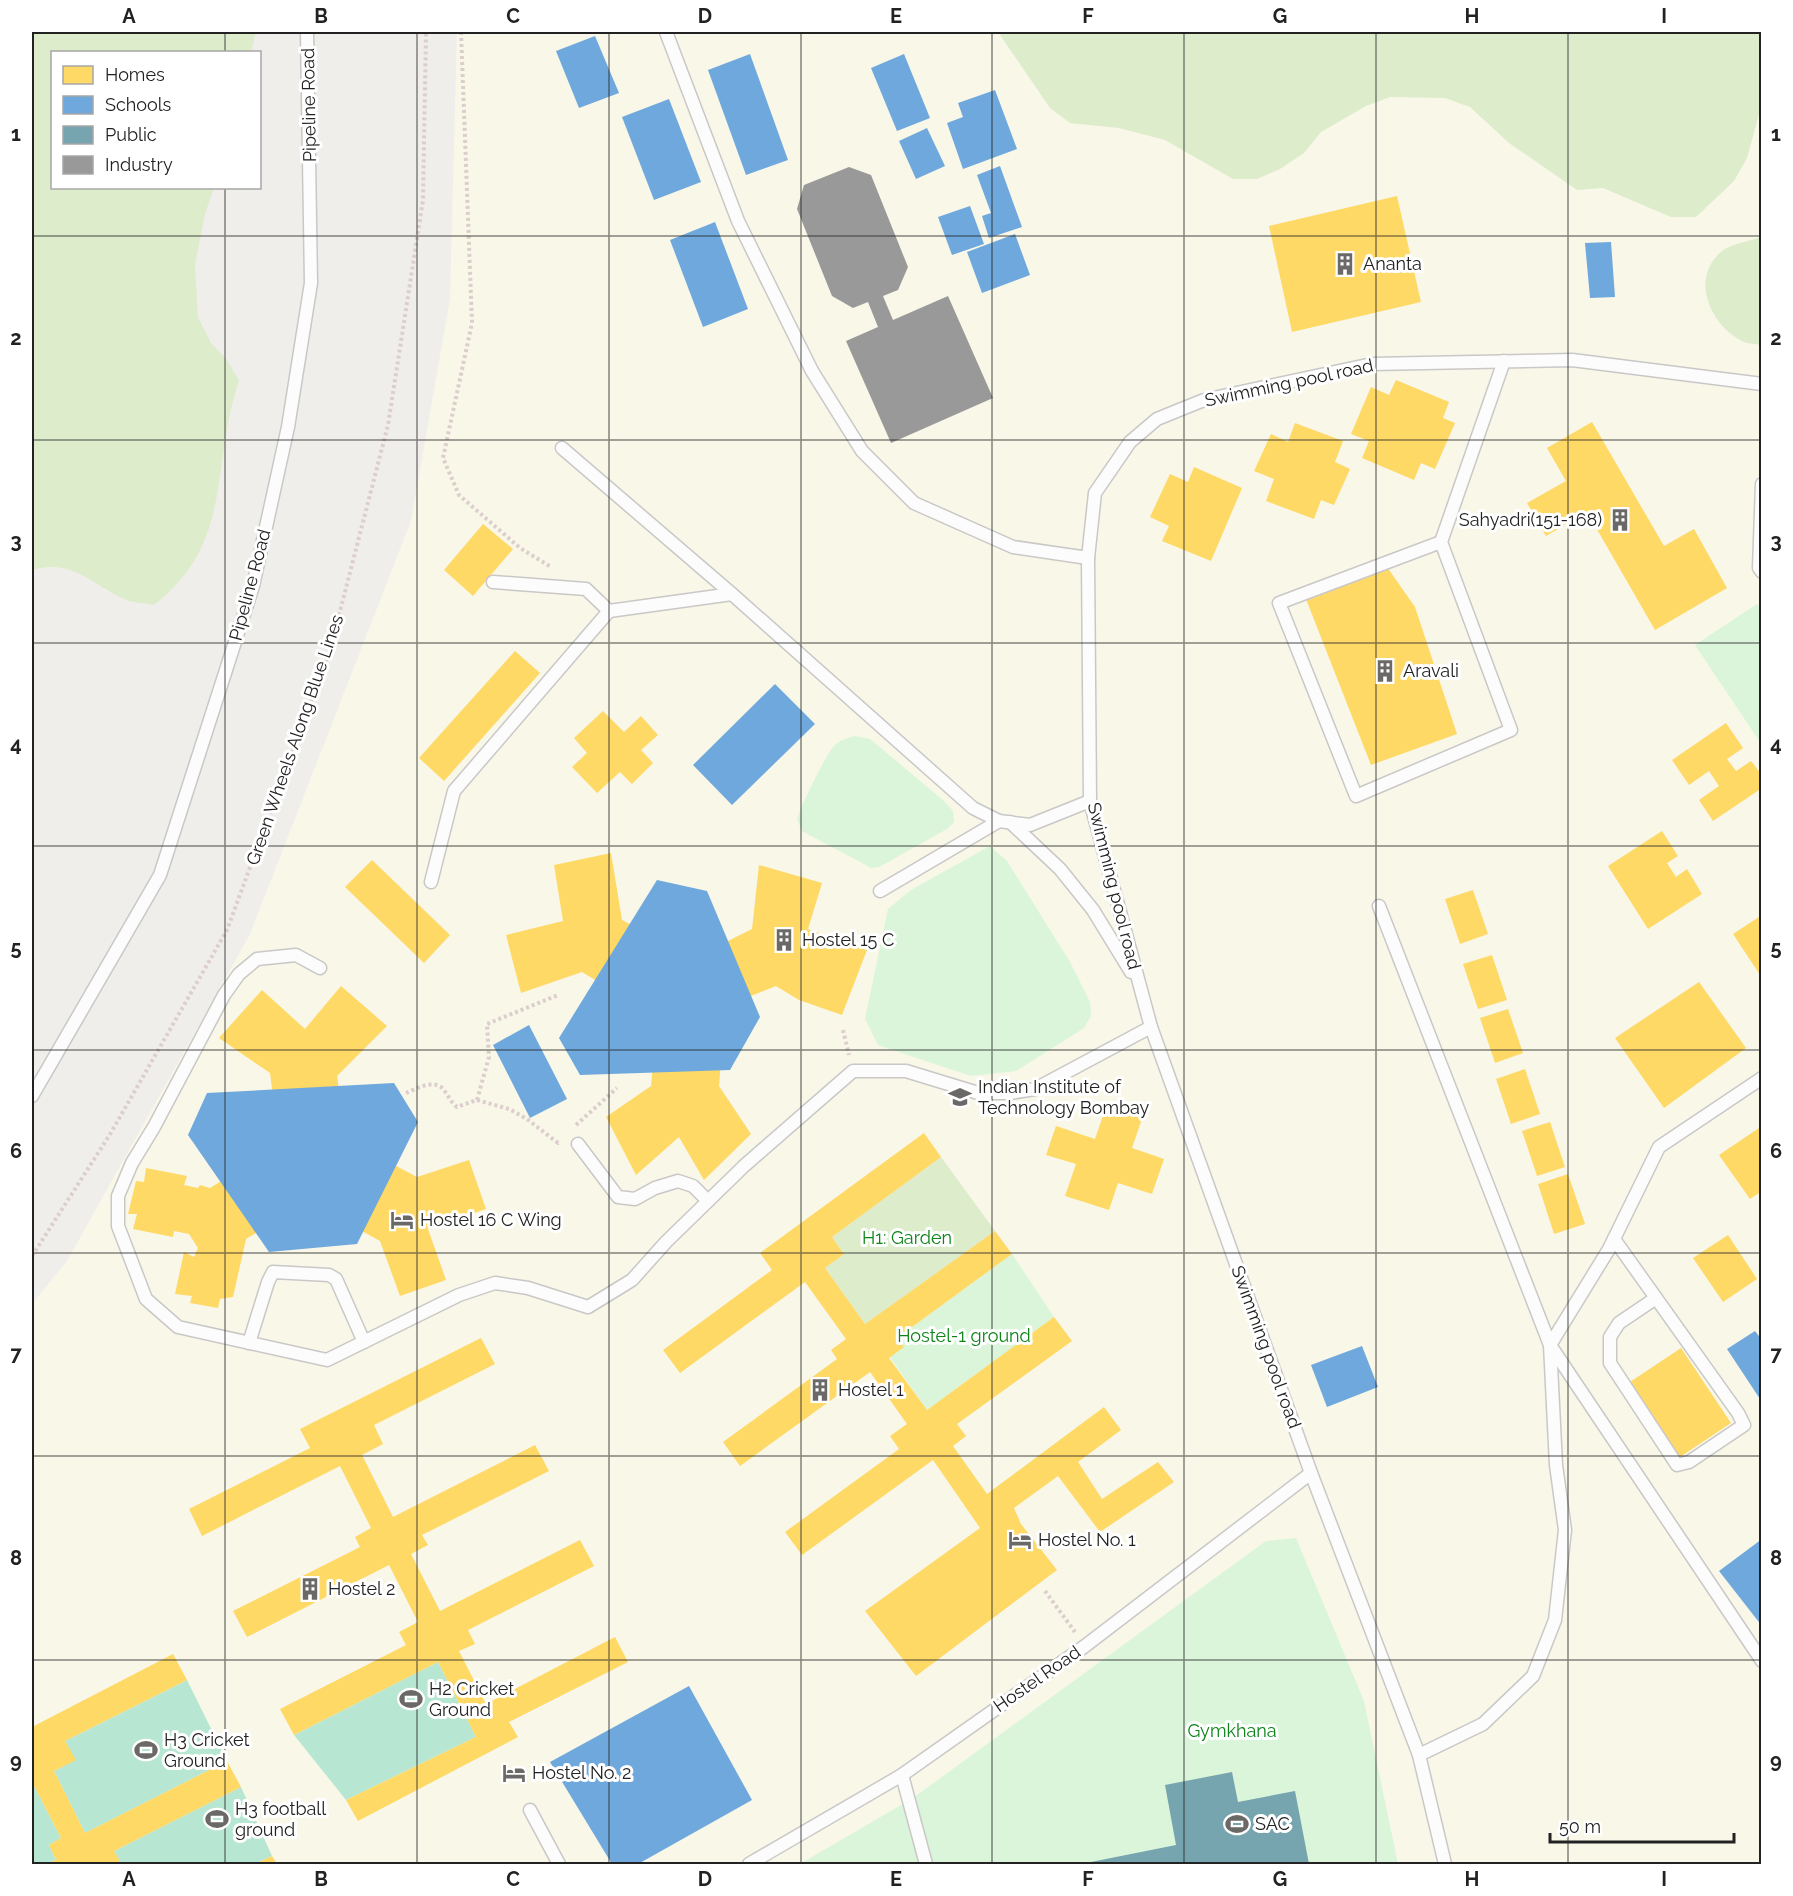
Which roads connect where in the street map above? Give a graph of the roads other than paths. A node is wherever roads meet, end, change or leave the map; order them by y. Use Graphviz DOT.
graph roads {
  1 [pos="307,32"];
  2 [pos="666,32"];
  3 [pos="1504,361"];
  4 [pos="1761,384"];
  5 [pos="562,448"];
  6 [pos="1761,484"];
  7 [pos="1441,542"];
  8 [pos="1088,558"];
  9 [pos="1761,572"];
  10 [pos="493,582"];
  11 [pos="732,594"];
  12 [pos="609,611"];
  13 [pos="1090,801"];
  14 [pos="1004,822"];
  15 [pos="431,882"];
  16 [pos="880,891"];
  17 [pos="1379,906"];
  18 [pos="321,968"];
  19 [pos="1139,985"];
  20 [pos="1151,1027"];
  21 [pos="1761,1078"];
  22 [pos="32,1096"];
  23 [pos="578,1144"];
  24 [pos="708,1201"];
  25 [pos="1614,1239"];
  26 [pos="1656,1298"];
  27 [pos="364,1342"];
  28 [pos="249,1343"];
  29 [pos="1550,1345"];
  30 [pos="1311,1473"];
  31 [pos="1761,1661"];
  32 [pos="1419,1755"];
  33 [pos="902,1775"];
  34 [pos="530,1810"];
  35 [pos="559,1864"];
  36 [pos="749,1864"];
  37 [pos="926,1864"];
  38 [pos="1445,1864"];
  1 -- 22 [label="lane, Pipeline Road"];
  2 -- 8 [label="lane"];
  3 -- 4 [label="lane, Swimming pool road"];
  3 -- 7 [label="lane"];
  3 -- 8 [label="lane, Swimming pool road"];
  5 -- 11 [label="lane"];
  6 -- 9 [label="lane"];
  7 -- 7 [label="lane"];
  8 -- 13 [label="lane, Swimming pool road"];
  10 -- 12 [label="lane"];
  11 -- 12 [label="lane"];
  11 -- 14 [label="lane"];
  12 -- 15 [label="lane"];
  13 -- 14 [label="lane"];
  13 -- 19 [label="lane, Swimming pool road"];
  14 -- 16 [label="lane"];
  14 -- 19 [label="lane"];
  17 -- 29 [label="lane"];
  18 -- 28 [label="lane"];
  19 -- 20 [label="lane, Swimming pool road"];
  20 -- 24 [label="lane"];
  20 -- 30 [label="lane, Swimming pool road"];
  21 -- 25 [label="lane"];
  23 -- 24 [label="lane"];
  24 -- 27 [label="lane"];
  25 -- 26 [label="lane"];
  25 -- 29 [label="lane"];
  26 -- 26 [label="lane"];
  27 -- 28 [label="lane"];
  27 -- 28 [label="lane"];
  29 -- 31 [label="lane"];
  29 -- 32 [label="lane"];
  30 -- 32 [label="lane, Swimming pool road"];
  30 -- 33 [label="lane, Hostel Road"];
  32 -- 38 [label="lane, Swimming pool road"];
  33 -- 36 [label="lane, Hostel Road"];
  33 -- 37 [label="lane"];
  34 -- 35 [label="lane"];
}
